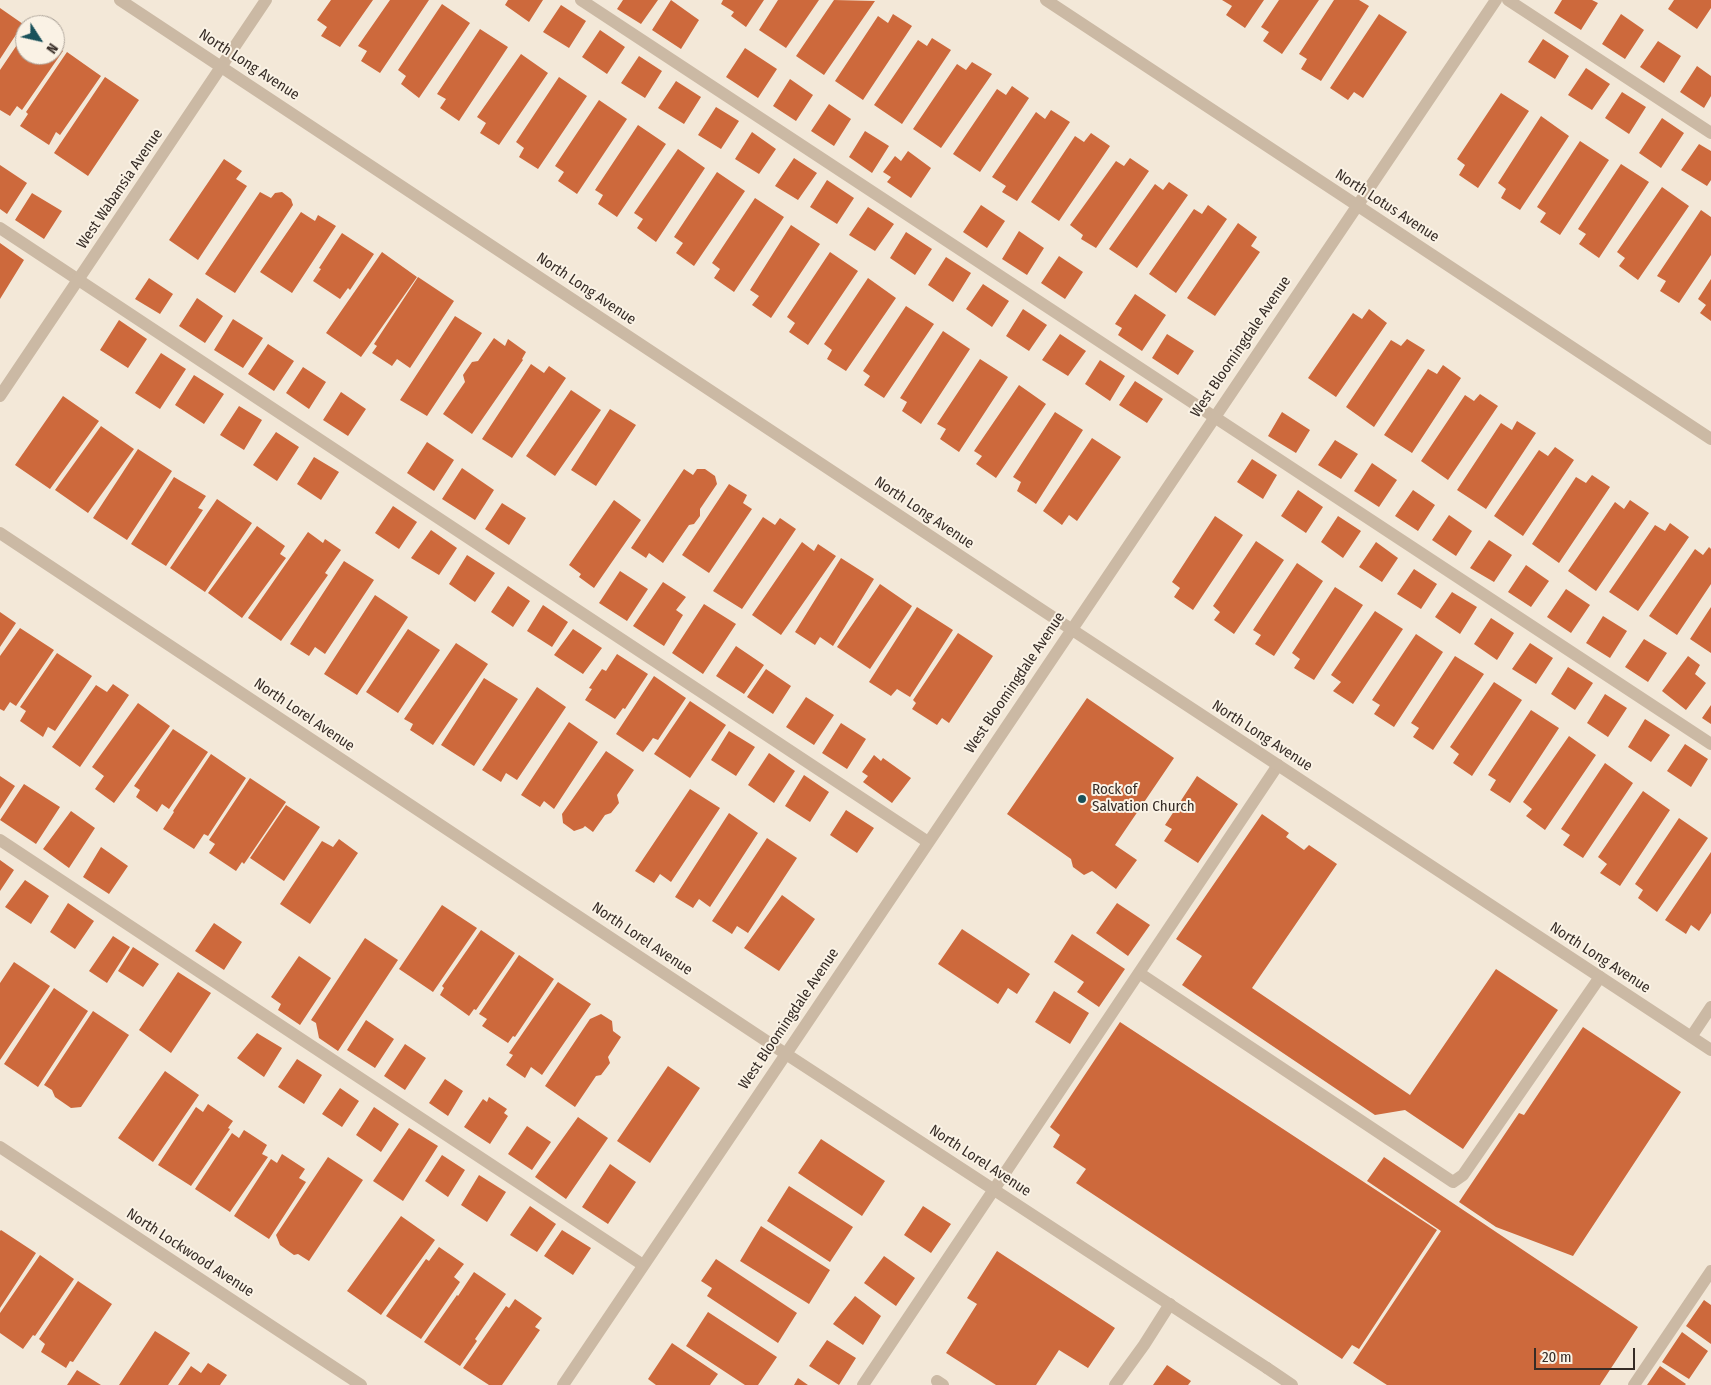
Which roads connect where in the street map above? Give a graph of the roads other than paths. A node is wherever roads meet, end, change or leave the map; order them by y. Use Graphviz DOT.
graph roads {
  1 [pos="120,0"];
  2 [pos="266,0"];
  3 [pos="581,0"];
  4 [pos="1046,0"];
  5 [pos="1496,0"];
  6 [pos="1508,0"];
  7 [pos="221,66"];
  8 [pos="1711,133"];
  9 [pos="1357,205"];
  10 [pos="0,228"];
  11 [pos="78,280"];
  12 [pos="0,396"];
  13 [pos="1214,417"];
  14 [pos="1711,439"];
  15 [pos="0,533"];
  16 [pos="1071,630"];
  17 [pos="1711,744"];
  18 [pos="1278,766"];
  19 [pos="0,840"];
  20 [pos="928,842"];
  21 [pos="1139,973"];
  22 [pos="1600,977"];
  23 [pos="1711,1007"];
  24 [pos="1691,1037"];
  25 [pos="1711,1050"];
  26 [pos="786,1054"];
  27 [pos="0,1148"];
  28 [pos="994,1190"];
  29 [pos="643,1265"];
  30 [pos="1711,1271"];
  31 [pos="1170,1304"];
  32 [pos="361,1385"];
  33 [pos="563,1385"];
  34 [pos="863,1385"];
  35 [pos="1115,1385"];
  36 [pos="1292,1385"];
  37 [pos="1634,1385"];
  1 -- 7 [label="street, North Long Avenue"];
  2 -- 7 [label="street, West Wabansia Avenue"];
  3 -- 13 [label="street"];
  4 -- 9 [label="street, North Lotus Avenue"];
  5 -- 9 [label="street, West Bloomingdale Avenue"];
  6 -- 8 [label="street"];
  7 -- 11 [label="street, West Wabansia Avenue"];
  7 -- 16 [label="street, North Long Avenue"];
  9 -- 13 [label="street, West Bloomingdale Avenue"];
  9 -- 14 [label="street, North Lotus Avenue"];
  10 -- 11 [label="street"];
  11 -- 12 [label="street, West Wabansia Avenue"];
  11 -- 20 [label="street"];
  13 -- 16 [label="street, West Bloomingdale Avenue"];
  13 -- 17 [label="street"];
  15 -- 26 [label="street, North Lorel Avenue"];
  16 -- 18 [label="street, North Long Avenue"];
  16 -- 20 [label="street, West Bloomingdale Avenue"];
  18 -- 21 [label="street"];
  18 -- 22 [label="street, North Long Avenue"];
  19 -- 29 [label="street"];
  20 -- 26 [label="street, West Bloomingdale Avenue"];
  21 -- 22 [label="street"];
  21 -- 28 [label="street"];
  22 -- 24 [label="street, North Long Avenue"];
  23 -- 24 [label="street"];
  24 -- 25 [label="street, North Long Avenue"];
  26 -- 28 [label="street, North Lorel Avenue"];
  26 -- 29 [label="street, West Bloomingdale Avenue"];
  27 -- 32 [label="street, North Lockwood Avenue"];
  28 -- 31 [label="street, North Lorel Avenue"];
  28 -- 34 [label="street"];
  29 -- 33 [label="street, West Bloomingdale Avenue"];
  30 -- 37 [label="street"];
  31 -- 35 [label="street"];
  31 -- 36 [label="street, North Lorel Avenue"];
}
